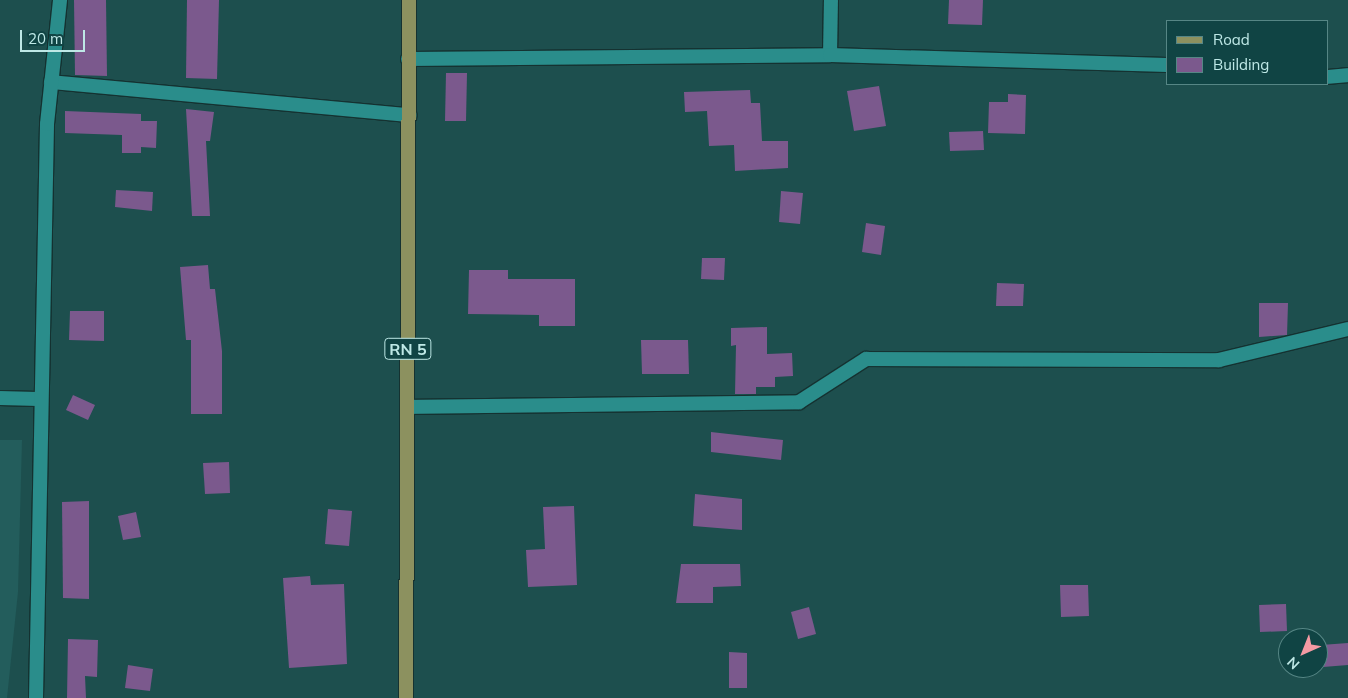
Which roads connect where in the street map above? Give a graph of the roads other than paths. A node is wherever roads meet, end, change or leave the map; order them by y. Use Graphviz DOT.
graph roads {
  1 [pos="60,0"];
  2 [pos="409,0"];
  3 [pos="831,0"];
  4 [pos="830,55"];
  5 [pos="408,59"];
  6 [pos="1166,66"];
  7 [pos="1348,76"];
  8 [pos="1328,77"];
  9 [pos="51,82"];
  10 [pos="409,114"];
  11 [pos="1348,329"];
  12 [pos="0,398"];
  13 [pos="41,399"];
  14 [pos="408,407"];
  15 [pos="36,698"];
  16 [pos="406,698"];
  1 -- 9 [label="street"];
  2 -- 5 [label="main road, RN 5"];
  3 -- 4 [label="street"];
  4 -- 5 [label="street"];
  4 -- 6 [label="street"];
  5 -- 10 [label="main road, RN 5"];
  7 -- 8 [label="street"];
  9 -- 10 [label="street"];
  9 -- 13 [label="street"];
  10 -- 14 [label="main road, RN 5"];
  11 -- 14 [label="street"];
  12 -- 13 [label="street"];
  13 -- 15 [label="street"];
  14 -- 16 [label="main road, RN 5"];
}
